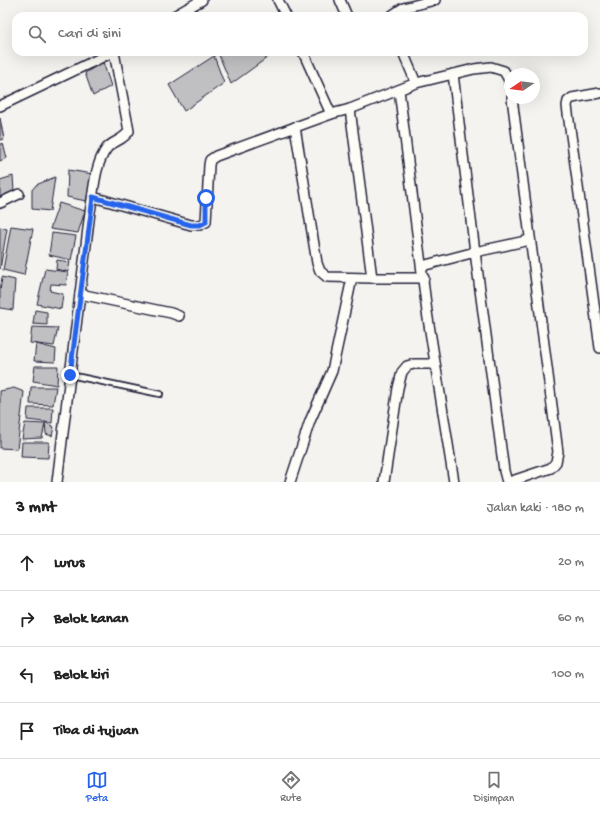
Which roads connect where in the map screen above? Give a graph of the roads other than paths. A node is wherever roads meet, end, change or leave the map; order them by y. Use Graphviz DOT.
graph roads {
  1 [pos="202,0"];
  2 [pos="278,0"];
  3 [pos="340,0"];
  4 [pos="435,0"];
  5 [pos="187,4"];
  6 [pos="178,12"];
  7 [pos="284,12"];
  8 [pos="346,12"];
  9 [pos="397,12"];
  10 [pos="105,56"];
  11 [pos="114,56"];
  12 [pos="305,56"];
  13 [pos="405,56"];
  14 [pos="504,71"];
  15 [pos="453,74"];
  16 [pos="416,83"];
  17 [pos="399,90"];
  18 [pos="600,93"];
  19 [pos="513,104"];
  20 [pos="0,106"];
  21 [pos="350,109"];
  22 [pos="331,114"];
  23 [pos="295,127"];
  24 [pos="19,194"];
  25 [pos="93,197"];
  26 [pos="0,203"];
  27 [pos="530,240"];
  28 [pos="475,252"];
  29 [pos="422,266"];
  30 [pos="352,278"];
  31 [pos="372,278"];
  32 [pos="424,278"];
  33 [pos="80,294"];
  34 [pos="179,316"];
  35 [pos="600,348"];
  36 [pos="435,364"];
  37 [pos="70,375"];
  38 [pos="160,394"];
  39 [pos="522,480"];
  40 [pos="57,482"];
  41 [pos="290,482"];
  42 [pos="384,482"];
  43 [pos="454,482"];
  44 [pos="508,482"];
  1 -- 5 [label="street"];
  2 -- 7 [label="street"];
  3 -- 8 [label="street"];
  4 -- 9 [label="street"];
  5 -- 6 [label="street"];
  10 -- 20 [label="street"];
  11 -- 25 [label="street"];
  12 -- 22 [label="street"];
  13 -- 16 [label="street"];
  14 -- 15 [label="street"];
  15 -- 16 [label="street"];
  15 -- 28 [label="street"];
  16 -- 17 [label="street"];
  17 -- 21 [label="street"];
  17 -- 29 [label="street"];
  18 -- 35 [label="street"];
  19 -- 27 [label="street"];
  21 -- 22 [label="street"];
  21 -- 31 [label="street"];
  22 -- 23 [label="street"];
  23 -- 25 [label="street"];
  23 -- 30 [label="street"];
  24 -- 26 [label="street"];
  25 -- 33 [label="street"];
  27 -- 28 [label="street"];
  27 -- 39 [label="street"];
  28 -- 29 [label="street"];
  28 -- 44 [label="street"];
  29 -- 32 [label="street"];
  30 -- 31 [label="street"];
  30 -- 41 [label="street"];
  31 -- 32 [label="street"];
  32 -- 36 [label="street"];
  33 -- 34 [label="street"];
  33 -- 37 [label="street"];
  36 -- 42 [label="street"];
  36 -- 43 [label="street"];
  37 -- 38 [label="lane"];
  37 -- 40 [label="street"];
  39 -- 44 [label="street"];
}
